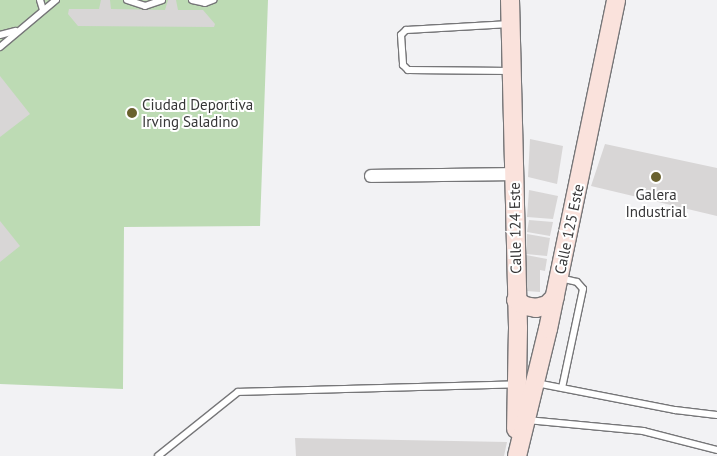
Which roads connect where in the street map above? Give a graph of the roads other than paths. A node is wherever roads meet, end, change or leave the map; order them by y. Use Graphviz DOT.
graph roads {
  1 [pos="40,0"];
  2 [pos="56,0"];
  3 [pos="127,0"];
  4 [pos="162,0"];
  5 [pos="192,0"];
  6 [pos="213,0"];
  7 [pos="510,0"];
  8 [pos="616,0"];
  9 [pos="43,10"];
  10 [pos="511,24"];
  11 [pos="15,31"];
  12 [pos="0,35"];
  13 [pos="0,47"];
  14 [pos="512,71"];
  15 [pos="513,174"];
  16 [pos="371,176"];
  17 [pos="559,277"];
  18 [pos="555,297"];
  19 [pos="516,300"];
  20 [pos="518,328"];
  21 [pos="548,329"];
  22 [pos="535,383"];
  23 [pos="517,384"];
  24 [pos="562,388"];
  25 [pos="717,415"];
  26 [pos="526,420"];
  27 [pos="717,450"];
  28 [pos="158,456"];
  29 [pos="516,456"];
  1 -- 9 [label="lane"];
  2 -- 9 [label="lane"];
  3 -- 4 [label="lane"];
  5 -- 6 [label="lane"];
  7 -- 10 [label="main road, Calle 124 Este"];
  8 -- 17 [label="main road, Calle 125 Este"];
  9 -- 11 [label="lane"];
  10 -- 14 [label="main road, Calle 124 Este"];
  10 -- 14 [label="lane"];
  11 -- 12 [label="lane"];
  11 -- 13 [label="lane"];
  14 -- 15 [label="main road, Calle 124 Este"];
  15 -- 16 [label="street"];
  15 -- 19 [label="main road, Calle 124 Este"];
  17 -- 18 [label="main road, Calle 125 Este"];
  17 -- 24 [label="lane"];
  18 -- 19 [label="main road"];
  18 -- 21 [label="main road, Calle 125 Este"];
  19 -- 20 [label="main road, Calle 124 Este"];
  20 -- 21 [label="main road"];
  20 -- 23 [label="main road, Calle 124 Este"];
  21 -- 22 [label="main road, Calle 125 Este"];
  22 -- 24 [label="lane"];
  22 -- 26 [label="main road, Calle 125 Este"];
  23 -- 28 [label="lane"];
  23 -- 29 [label="main road, Calle 124 Este"];
  24 -- 25 [label="lane"];
  26 -- 27 [label="lane"];
  26 -- 29 [label="main road, Calle 125 Este"];
}
